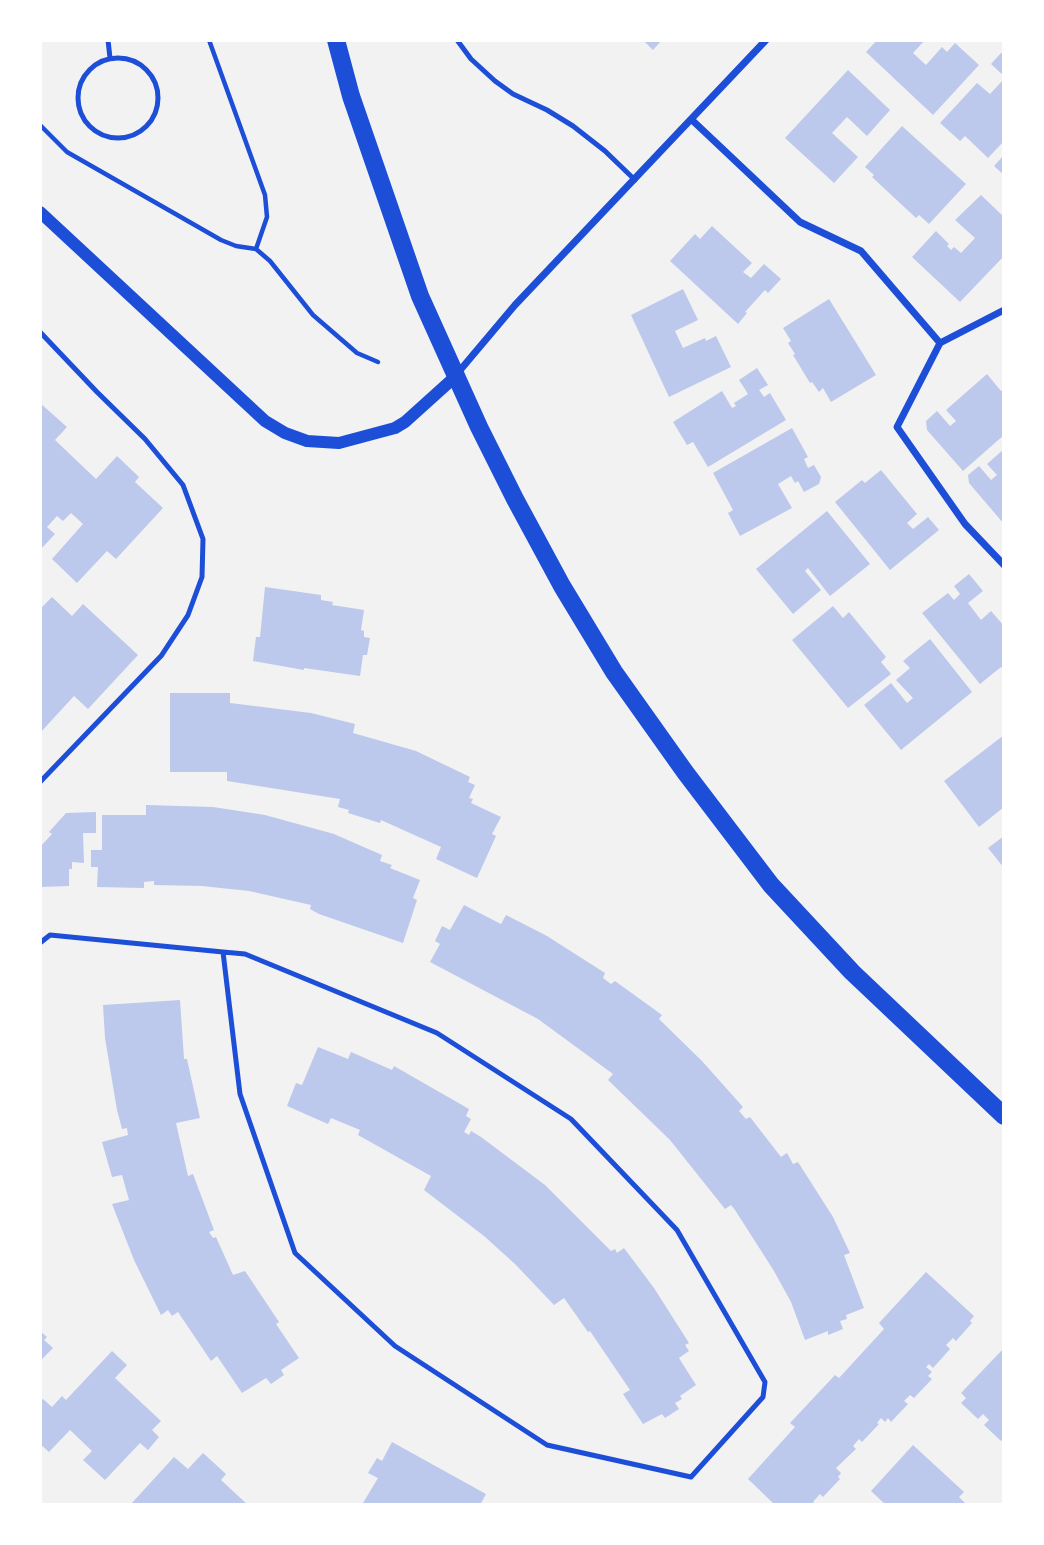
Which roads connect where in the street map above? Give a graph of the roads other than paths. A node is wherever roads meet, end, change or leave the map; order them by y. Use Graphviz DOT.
graph roads {
  1 [pos="108,40"];
  2 [pos="336,40"];
  3 [pos="457,40"];
  4 [pos="766,40"];
  5 [pos="110,58"];
  6 [pos="692,120"];
  7 [pos="635,180"];
  8 [pos="40,212"];
  9 [pos="1004,310"];
  10 [pos="40,332"];
  11 [pos="940,343"];
  12 [pos="456,376"];
  13 [pos="1004,565"];
  14 [pos="40,782"];
  15 [pos="40,943"];
  16 [pos="223,952"];
  17 [pos="1004,1116"];
  1 -- 5 [label="lane"];
  2 -- 12 [label="main road"];
  3 -- 7 [label="lane"];
  4 -- 6 [label="street"];
  5 -- 5 [label="lane"];
  6 -- 7 [label="street"];
  6 -- 11 [label="street"];
  7 -- 12 [label="street"];
  8 -- 12 [label="street"];
  9 -- 11 [label="street"];
  10 -- 14 [label="lane"];
  11 -- 13 [label="street"];
  12 -- 17 [label="main road"];
  15 -- 16 [label="lane"];
  16 -- 16 [label="lane"];
}
